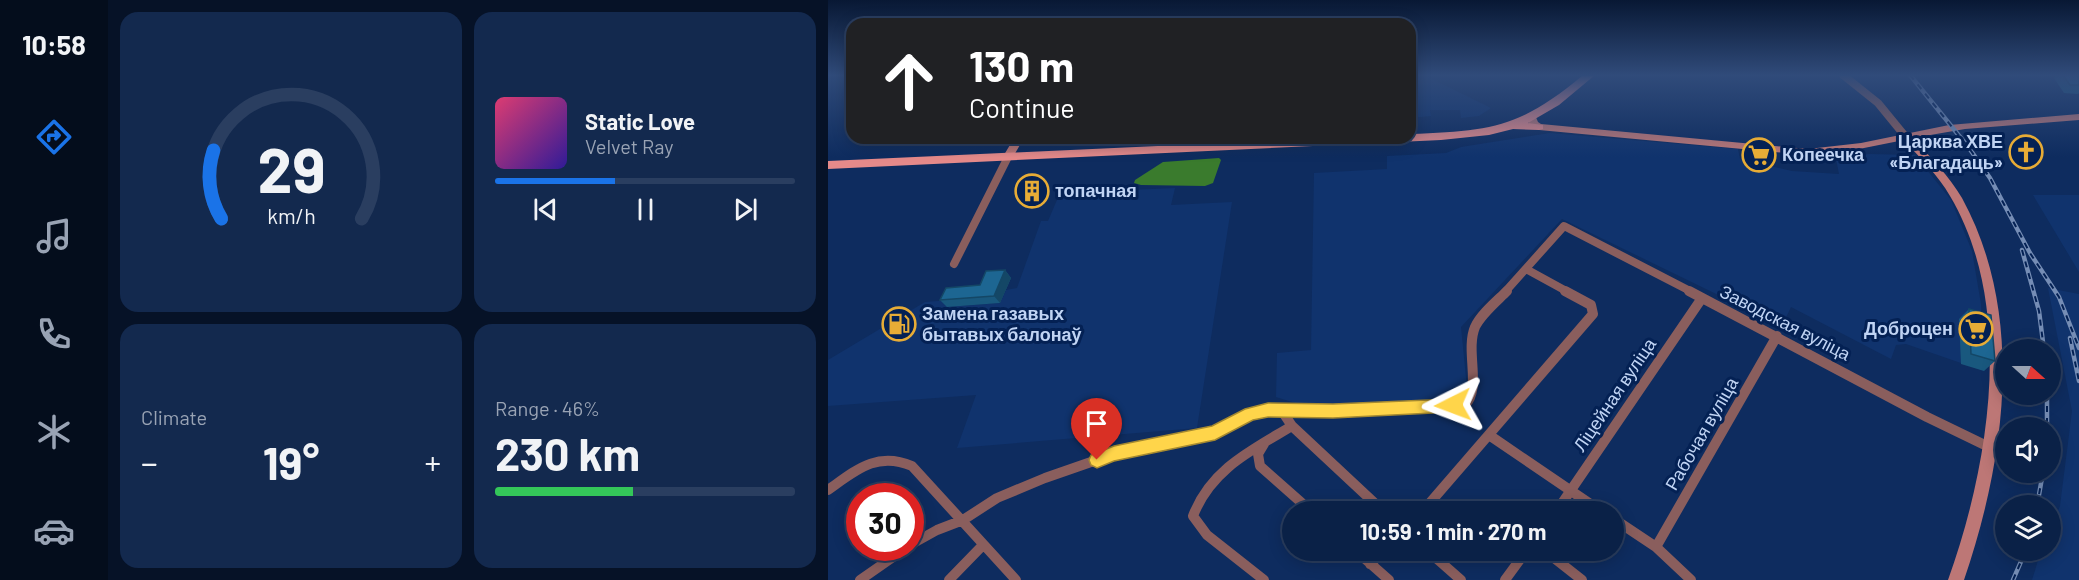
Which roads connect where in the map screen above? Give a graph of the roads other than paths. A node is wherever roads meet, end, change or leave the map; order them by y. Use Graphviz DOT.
graph roads {
  1 [pos="1556,102"];
  2 [pos="1876,102"];
  3 [pos="2079,117"];
  4 [pos="1540,122"];
  5 [pos="1905,136"];
  6 [pos="1416,138"];
  7 [pos="1015,144"];
  8 [pos="1268,144"];
  9 [pos="1009,155"];
  10 [pos="828,165"];
  11 [pos="954,264"];
  12 [pos="1526,269"];
  13 [pos="1702,298"];
  14 [pos="1777,336"];
  15 [pos="1282,411"];
  16 [pos="1292,426"];
  17 [pos="1489,435"];
  18 [pos="1266,442"];
  19 [pos="1991,448"];
  20 [pos="828,490"];
  21 [pos="1571,491"];
  22 [pos="1300,501"];
  23 [pos="1372,501"];
  24 [pos="1432,501"];
  25 [pos="1564,501"];
  26 [pos="1586,501"];
  27 [pos="963,520"];
  28 [pos="1624,526"];
  29 [pos="924,537"];
  30 [pos="983,545"];
  31 [pos="1656,547"];
  32 [pos="887,561"];
  33 [pos="1367,561"];
  34 [pos="1373,561"];
  35 [pos="1439,561"];
  36 [pos="1519,561"];
  37 [pos="1558,561"];
  38 [pos="1370,564"];
  39 [pos="860,580"];
  40 [pos="949,580"];
  41 [pos="1016,580"];
  42 [pos="1264,580"];
  43 [pos="1389,580"];
  44 [pos="1461,580"];
  45 [pos="1504,580"];
  46 [pos="1582,580"];
  47 [pos="1692,580"];
  48 [pos="1956,580"];
  1 -- 4 [label="main road"];
  2 -- 5 [label="street"];
  3 -- 5 [label="main road"];
  4 -- 5 [label="main road"];
  4 -- 6 [label="main road"];
  5 -- 19 [label="main road"];
  7 -- 9 [label="main road"];
  8 -- 9 [label="main road"];
  9 -- 10 [label="main road"];
  9 -- 11 [label="street"];
  12 -- 13 [label="street, Заводская вуліца"];
  12 -- 15 [label="street"];
  12 -- 17 [label="street"];
  13 -- 14 [label="street, Заводская вуліца"];
  13 -- 21 [label="street, Ліцейная вуліца"];
  14 -- 19 [label="street, Заводская вуліца"];
  14 -- 31 [label="street, Рабочая вуліца"];
  15 -- 16 [label="street"];
  15 -- 27 [label="street"];
  16 -- 18 [label="street"];
  16 -- 23 [label="street"];
  17 -- 21 [label="street"];
  17 -- 24 [label="street"];
  18 -- 22 [label="street"];
  18 -- 42 [label="street"];
  19 -- 48 [label="main road"];
  20 -- 27 [label="street"];
  21 -- 25 [label="street, Ліцейная вуліца"];
  21 -- 26 [label="street"];
  27 -- 29 [label="street"];
  27 -- 30 [label="street"];
  28 -- 31 [label="street"];
  30 -- 40 [label="street"];
  30 -- 41 [label="street"];
  31 -- 47 [label="street"];
  32 -- 39 [label="street"];
  33 -- 38 [label="street"];
  34 -- 38 [label="street"];
  35 -- 44 [label="street"];
  36 -- 45 [label="street"];
  37 -- 46 [label="street"];
  38 -- 43 [label="street"];
}
